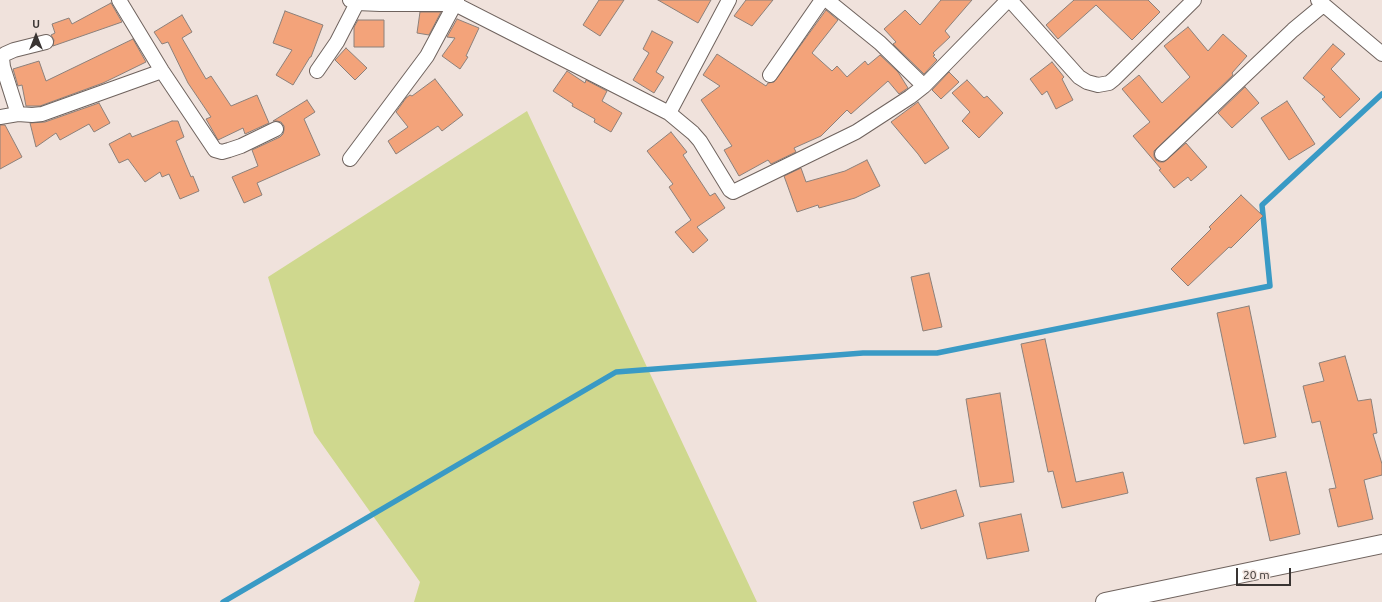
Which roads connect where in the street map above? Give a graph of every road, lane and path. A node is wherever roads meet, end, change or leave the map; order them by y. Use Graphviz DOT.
graph roads {
  1 [pos="119,0"];
  2 [pos="729,0"];
  3 [pos="822,0"];
  4 [pos="827,0"];
  5 [pos="1009,0"];
  6 [pos="1194,0"];
  7 [pos="354,1"];
  8 [pos="456,2"];
  9 [pos="1320,2"];
  10 [pos="46,42"];
  11 [pos="1382,54"];
  12 [pos="162,71"];
  13 [pos="317,71"];
  14 [pos="770,75"];
  15 [pos="924,86"];
  16 [pos="669,113"];
  17 [pos="18,114"];
  18 [pos="0,117"];
  19 [pos="276,128"];
  20 [pos="1162,154"];
  21 [pos="350,159"];
  22 [pos="1382,544"];
  23 [pos="1105,602"];
  1 -- 12 [label="street"];
  2 -- 16 [label="street"];
  3 -- 14 [label="street"];
  4 -- 15 [label="street"];
  5 -- 6 [label="street"];
  5 -- 15 [label="street"];
  7 -- 8 [label="street"];
  7 -- 13 [label="street"];
  8 -- 16 [label="street"];
  8 -- 21 [label="street"];
  9 -- 11 [label="street"];
  9 -- 20 [label="street"];
  10 -- 17 [label="street"];
  12 -- 17 [label="street"];
  12 -- 19 [label="street"];
  15 -- 16 [label="street"];
  17 -- 18 [label="street"];
  22 -- 23 [label="street"];
}
